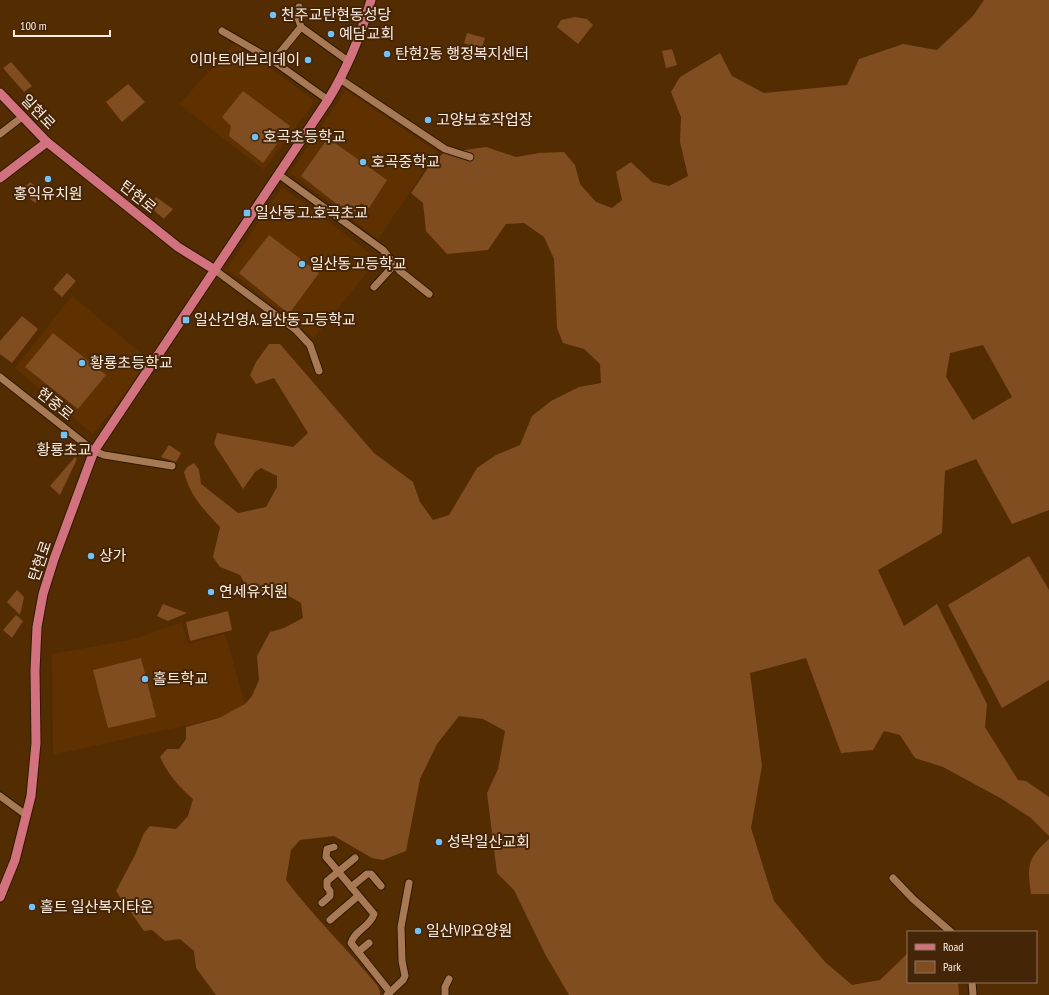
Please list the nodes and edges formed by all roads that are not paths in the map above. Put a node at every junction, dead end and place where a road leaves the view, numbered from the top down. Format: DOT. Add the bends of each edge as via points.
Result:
graph roads {
  1 [pos="371,0"];
  2 [pos="299,7"];
  3 [pos="301,27"];
  4 [pos="222,31"];
  5 [pos="278,55"];
  6 [pos="348,61"];
  7 [pos="340,80"];
  8 [pos="0,93"];
  9 [pos="328,100"];
  10 [pos="22,117"];
  11 [pos="0,134"];
  12 [pos="47,142"];
  13 [pos="470,157"];
  14 [pos="278,174"];
  15 [pos="0,178"];
  16 [pos="394,264"];
  17 [pos="215,270"];
  18 [pos="374,287"];
  19 [pos="429,294"];
  20 [pos="319,371"];
  21 [pos="0,377"];
  22 [pos="94,451"];
  23 [pos="172,466"];
  24 [pos="0,796"];
  25 [pos="26,816"];
  26 [pos="334,847"];
  27 [pos="355,858"];
  28 [pos="338,872"];
  29 [pos="893,878"];
  30 [pos="3,883"];
  31 [pos="409,883"];
  32 [pos="380,886"];
  33 [pos="351,887"];
  34 [pos="358,896"];
  35 [pos="0,897"];
  36 [pos="322,903"];
  37 [pos="330,920"];
  38 [pos="950,931"];
  39 [pos="369,943"];
  40 [pos="358,952"];
  41 [pos="450,979"];
  42 [pos="972,983"];
  43 [pos="389,993"];
  44 [pos="445,995"];
  45 [pos="973,995"];
  1 -- 6 [label="main road, 탄현로" via="363,29"];
  2 -- 3 [label="street" via="298,18"];
  3 -- 5 [label="street"];
  3 -- 6 [label="street"];
  4 -- 9 [label="street" via="272,60"];
  6 -- 7 [label="main road, 탄현로"];
  7 -- 9 [label="main road, 탄현로"];
  7 -- 13 [label="street" via="445,149"];
  8 -- 10 [label="main road, 일현로"];
  9 -- 14 [label="main road, 탄현로"];
  10 -- 11 [label="street"];
  10 -- 12 [label="main road, 일현로"];
  12 -- 15 [label="main road, 일현로"];
  12 -- 17 [label="main road, 탄현로" via="178,247"];
  14 -- 16 [label="street" via="383,250"];
  14 -- 17 [label="main road, 탄현로"];
  16 -- 18 [label="street"];
  16 -- 19 [label="street"];
  17 -- 20 [label="street, 탄현로" via="296,330 310,346"];
  17 -- 22 [label="main road, 탄현로"];
  21 -- 22 [label="street, 현중로"];
  22 -- 23 [label="street" via="104,455"];
  22 -- 25 [label="main road, 탄현로" via="54,559 38,620 35,670 35,773"];
  24 -- 25 [label="street"];
  25 -- 30 [label="main road, 탄현로" via="15,860"];
  26 -- 28 [label="street" via="328,849 326,857"];
  27 -- 28 [label="street"];
  28 -- 33 [label="street"];
  28 -- 36 [label="street" via="327,881 330,896"];
  29 -- 38 [label="street"];
  30 -- 35 [label="main road, 탄현로"];
  31 -- 43 [label="street" via="401,927 405,976"];
  32 -- 33 [label="street" via="371,874 367,874"];
  33 -- 34 [label="street"];
  34 -- 37 [label="street"];
  34 -- 40 [label="street" via="374,914 372,920 352,938 351,944"];
  39 -- 40 [label="street"];
  40 -- 43 [label="street"];
  41 -- 44 [label="street" via="445,987"];
  42 -- 45 [label="street"];
}
